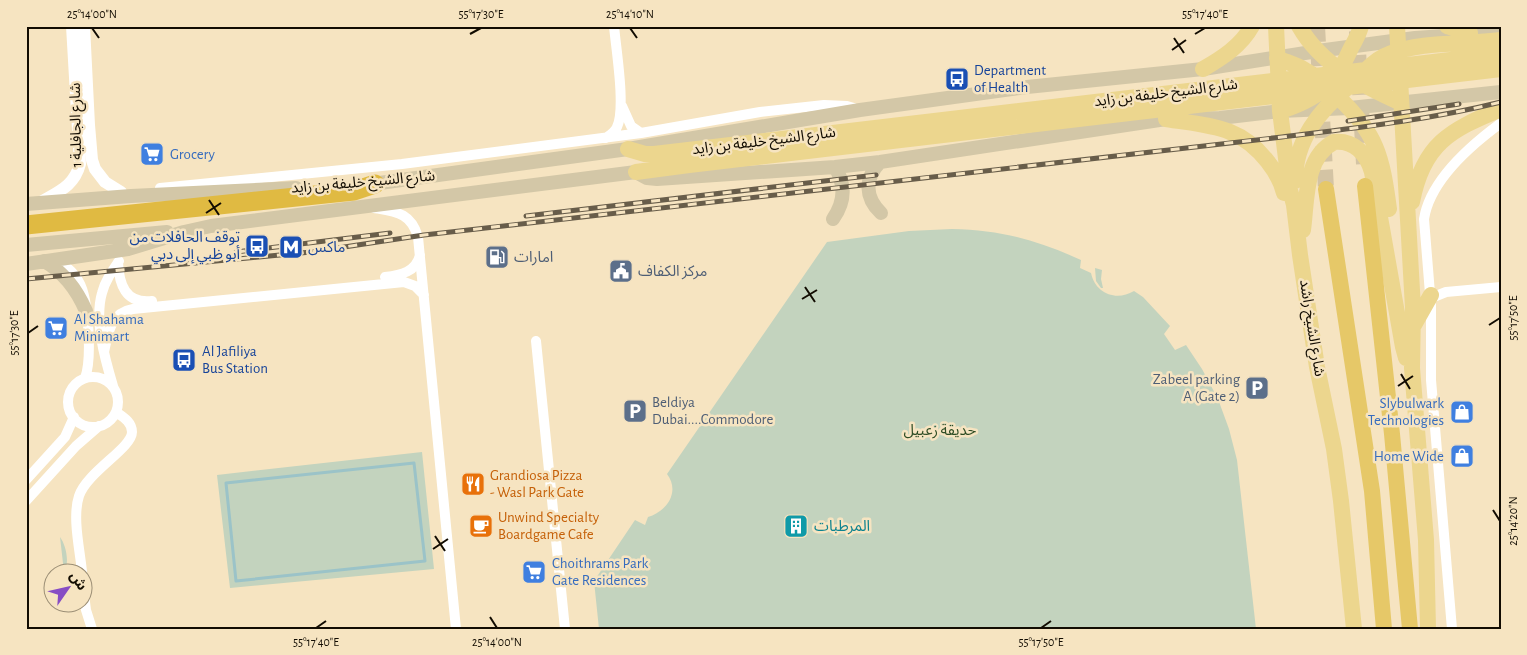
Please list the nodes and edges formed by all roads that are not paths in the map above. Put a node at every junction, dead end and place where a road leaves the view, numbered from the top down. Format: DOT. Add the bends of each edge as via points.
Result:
graph roads {
  1 [pos="72,26"];
  2 [pos="84,26"];
  3 [pos="614,26"];
  4 [pos="1252,26"];
  5 [pos="1276,26"];
  6 [pos="1299,26"];
  7 [pos="1361,26"];
  8 [pos="1447,26"];
  9 [pos="1501,32"];
  10 [pos="1470,33"];
  11 [pos="1398,39"];
  12 [pos="1501,40"];
  13 [pos="1352,46"];
  14 [pos="1318,51"];
  15 [pos="1501,54"];
  16 [pos="1277,58"];
  17 [pos="1203,69"];
  18 [pos="1501,69"];
  19 [pos="1341,71"];
  20 [pos="1355,80"];
  21 [pos="1332,91"];
  22 [pos="1501,92"];
  23 [pos="620,100"];
  24 [pos="1401,103"];
  25 [pos="1350,108"];
  26 [pos="1501,109"];
  27 [pos="860,110"];
  28 [pos="1323,110"];
  29 [pos="1280,111"];
  30 [pos="1166,119"];
  31 [pos="1501,123"];
  32 [pos="641,134"];
  33 [pos="606,138"];
  34 [pos="787,146"];
  35 [pos="628,149"];
  36 [pos="880,162"];
  37 [pos="835,167"];
  38 [pos="636,172"];
  39 [pos="375,184"];
  40 [pos="1365,186"];
  41 [pos="1326,190"];
  42 [pos="121,192"];
  43 [pos="66,202"];
  44 [pos="32,204"];
  45 [pos="1294,204"];
  46 [pos="361,206"];
  47 [pos="881,214"];
  48 [pos="833,219"];
  49 [pos="26,225"];
  50 [pos="1408,226"];
  51 [pos="192,229"];
  52 [pos="26,245"];
  53 [pos="128,249"];
  54 [pos="420,254"];
  55 [pos="1300,255"];
  56 [pos="51,261"];
  57 [pos="118,262"];
  58 [pos="26,264"];
  59 [pos="1389,266"];
  60 [pos="1501,287"];
  61 [pos="424,295"];
  62 [pos="1431,296"];
  63 [pos="86,311"];
  64 [pos="1413,326"];
  65 [pos="536,341"];
  66 [pos="104,352"];
  67 [pos="1412,368"];
  68 [pos="85,378"];
  69 [pos="113,387"];
  70 [pos="116,412"];
  71 [pos="74,417"];
  72 [pos="99,426"];
  73 [pos="26,480"];
  74 [pos="26,501"];
  75 [pos="1426,547"];
  76 [pos="81,562"];
  77 [pos="1352,607"];
  78 [pos="87,612"];
  79 [pos="92,629"];
  80 [pos="456,629"];
  81 [pos="565,629"];
  82 [pos="1346,629"];
  83 [pos="1354,629"];
  84 [pos="1384,629"];
  85 [pos="1410,629"];
  86 [pos="1428,629"];
  87 [pos="1437,629"];
  88 [pos="1452,629"];
  1 -- 44 [label="street, شارع الجافلية 1" via="80,164 74,180 60,191"];
  2 -- 42 [label="street, شارع الجافلية 1" via="92,160 105,182"];
  3 -- 23 [label="street"];
  4 -- 17 [label="main road" via="1233,49"];
  5 -- 16 [label="main road, شارع الشيخ راشد"];
  6 -- 14 [label="main road"];
  7 -- 13 [label="main road"];
  8 -- 10 [label="main road"];
  9 -- 10 [label="main road"];
  10 -- 11 [label="main road"];
  11 -- 12 [label="main road" via="1422,47"];
  11 -- 13 [label="main road"];
  11 -- 20 [label="main road" via="1388,54"];
  11 -- 24 [label="main road"];
  13 -- 14 [label="main road"];
  13 -- 19 [label="main road"];
  14 -- 16 [label="main road"];
  14 -- 19 [label="main road"];
  15 -- 34 [label="main road, شارع الشيخ خليفة بن زايد"];
  16 -- 17 [label="main road"];
  16 -- 21 [label="main road" via="1303,68"];
  16 -- 29 [label="main road, شارع الشيخ راشد"];
  17 -- 27 [label="main road" via="1027,87"];
  18 -- 34 [label="main road, شارع الشيخ خليفة بن زايد"];
  19 -- 20 [label="main road"];
  19 -- 21 [label="main road"];
  20 -- 21 [label="main road"];
  20 -- 24 [label="main road"];
  21 -- 25 [label="main road"];
  21 -- 28 [label="main road"];
  21 -- 29 [label="main road"];
  22 -- 24 [label="main road"];
  23 -- 32 [label="street" via="626,117"];
  23 -- 33 [label="street" via="620,119"];
  24 -- 25 [label="main road"];
  24 -- 50 [label="main road"];
  25 -- 28 [label="main road"];
  25 -- 59 [label="main road" via="1370,132 1382,167 1392,236"];
  26 -- 50 [label="main road" via="1464,125 1433,150 1416,183"];
  27 -- 32 [label="street" via="830,105 760,112"];
  27 -- 35 [label="main road"];
  28 -- 29 [label="main road"];
  28 -- 45 [label="main road" via="1313,122 1299,151"];
  29 -- 30 [label="main road" via="1220,118"];
  29 -- 45 [label="main road, شارع الشيخ راشد"];
  30 -- 36 [label="main road"];
  30 -- 55 [label="main road" via="1232,132 1257,149 1279,178"];
  31 -- 62 [label="street" via="1460,158 1430,198 1424,219"];
  32 -- 33 [label="street"];
  33 -- 42 [label="street" via="402,164"];
  34 -- 35 [label="main road, شارع الشيخ خليفة بن زايد" via="654,154"];
  34 -- 38 [label="main road, شارع الشيخ خليفة بن زايد"];
  35 -- 39 [label="main road, شارع الشيخ خليفة بن زايد"];
  36 -- 37 [label="main road"];
  36 -- 47 [label="main road" via="873,169 868,188 869,198"];
  37 -- 38 [label="main road" via="663,179 647,178"];
  37 -- 48 [label="main road" via="840,175 843,194"];
  38 -- 46 [label="main road, شارع الشيخ خليفة بن زايد"];
  39 -- 43 [label="main road, شارع الشيخ خليفة بن زايد"];
  39 -- 49 [label="highway" via="354,191"];
  40 -- 85 [label="highway"];
  41 -- 84 [label="highway" via="1370,482"];
  42 -- 43 [label="main road" via="86,195"];
  43 -- 44 [label="main road, شارع الشيخ خليفة بن زايد"];
  45 -- 55 [label="main road, شارع الشيخ راشد"];
  46 -- 51 [label="main road, شارع الشيخ خليفة بن زايد"];
  46 -- 54 [label="street" via="402,214 410,220 416,228"];
  50 -- 64 [label="main road"];
  51 -- 52 [label="main road, شارع الشيخ خليفة بن زايد"];
  51 -- 53 [label="main road, شارع الشيخ خليفة بن زايد"];
  53 -- 56 [label="main road, شارع الشيخ خليفة بن زايد"];
  53 -- 57 [label="street"];
  54 -- 57 [label="street" via="414,267 398,276 146,302 136,300 125,291"];
  54 -- 61 [label="street"];
  55 -- 59 [label="main road" via="1313,167 1322,150 1338,141 1358,149 1370,165"];
  55 -- 77 [label="main road, شارع الشيخ راشد" via="1342,500"];
  56 -- 58 [label="main road, شارع الشيخ خليفة بن زايد"];
  56 -- 63 [label="main road" via="78,295"];
  57 -- 66 [label="street" via="105,284 100,302"];
  59 -- 67 [label="main road" via="1403,347"];
  60 -- 62 [label="street"];
  61 -- 66 [label="street" via="415,286 404,282 127,310 111,324"];
  61 -- 80 [label="street"];
  62 -- 64 [label="main road"];
  62 -- 88 [label="street" via="1432,380"];
  63 -- 68 [label="street" via="90,358"];
  64 -- 67 [label="main road"];
  65 -- 81 [label="street"];
  66 -- 69 [label="street"];
  67 -- 75 [label="main road"];
  68 -- 69 [label="street" via="97,377"];
  68 -- 71 [label="street" via="72,389 68,398"];
  69 -- 70 [label="street" via="117,395"];
  70 -- 72 [label="street"];
  70 -- 76 [label="street" via="130,424 131,437 89,478 79,496 77,518"];
  71 -- 72 [label="street" via="85,425"];
  71 -- 73 [label="street" via="65,437"];
  72 -- 74 [label="street" via="76,446"];
  75 -- 86 [label="main road"];
  75 -- 87 [label="main road" via="1433,570"];
  77 -- 82 [label="main road"];
  77 -- 83 [label="main road, شارع الشيخ راشد"];
  78 -- 79 [label="street"];
}
